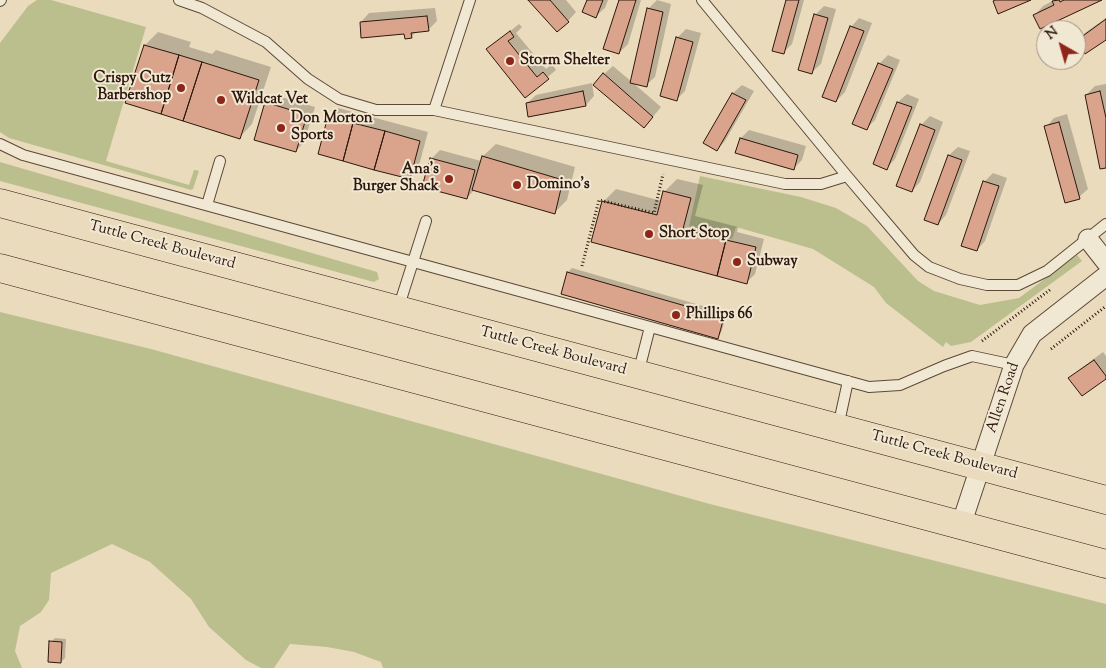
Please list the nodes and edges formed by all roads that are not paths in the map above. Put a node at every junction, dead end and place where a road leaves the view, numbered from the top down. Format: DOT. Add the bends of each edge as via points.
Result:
graph roads {
  1 [pos="179,0"];
  2 [pos="470,0"];
  3 [pos="702,0"];
  4 [pos="203,4"];
  5 [pos="434,110"];
  6 [pos="0,144"];
  7 [pos="220,161"];
  8 [pos="847,176"];
  9 [pos="0,203"];
  10 [pos="207,205"];
  11 [pos="426,220"];
  12 [pos="1106,224"];
  13 [pos="1088,239"];
  14 [pos="413,262"];
  15 [pos="1106,262"];
  16 [pos="0,268"];
  17 [pos="1106,276"];
  18 [pos="397,310"];
  19 [pos="650,327"];
  20 [pos="1014,365"];
  21 [pos="638,375"];
  22 [pos="848,381"];
  23 [pos="838,428"];
  24 [pos="981,466"];
  25 [pos="1106,500"];
  26 [pos="960,525"];
  27 [pos="1106,564"];
  1 -- 4 [label="lane"];
  2 -- 5 [label="lane"];
  3 -- 8 [label="lane"];
  4 -- 5 [label="lane" via="266,42 308,79 339,99 376,110"];
  5 -- 8 [label="lane" via="785,184 821,184"];
  6 -- 10 [label="lane" via="23,155"];
  7 -- 10 [label="lane"];
  8 -- 13 [label="lane" via="914,255 929,267 960,279 987,285 1018,285 1047,271"];
  9 -- 18 [label="highway, Tuttle Creek Boulevard"];
  10 -- 14 [label="lane"];
  11 -- 14 [label="lane"];
  12 -- 13 [label="lane"];
  13 -- 15 [label="street"];
  14 -- 18 [label="lane"];
  14 -- 19 [label="lane"];
  16 -- 26 [label="highway"];
  17 -- 20 [label="street, Allen Road" via="1032,334"];
  18 -- 21 [label="highway, Tuttle Creek Boulevard"];
  19 -- 21 [label="lane"];
  19 -- 22 [label="lane"];
  20 -- 22 [label="lane" via="972,356 900,385 869,387"];
  20 -- 24 [label="street, Allen Road"];
  21 -- 23 [label="highway, Tuttle Creek Boulevard"];
  22 -- 23 [label="lane"];
  23 -- 24 [label="highway, Tuttle Creek Boulevard"];
  24 -- 25 [label="highway, Tuttle Creek Boulevard"];
  24 -- 26 [label="street, Allen Road"];
  26 -- 27 [label="highway"];
}
